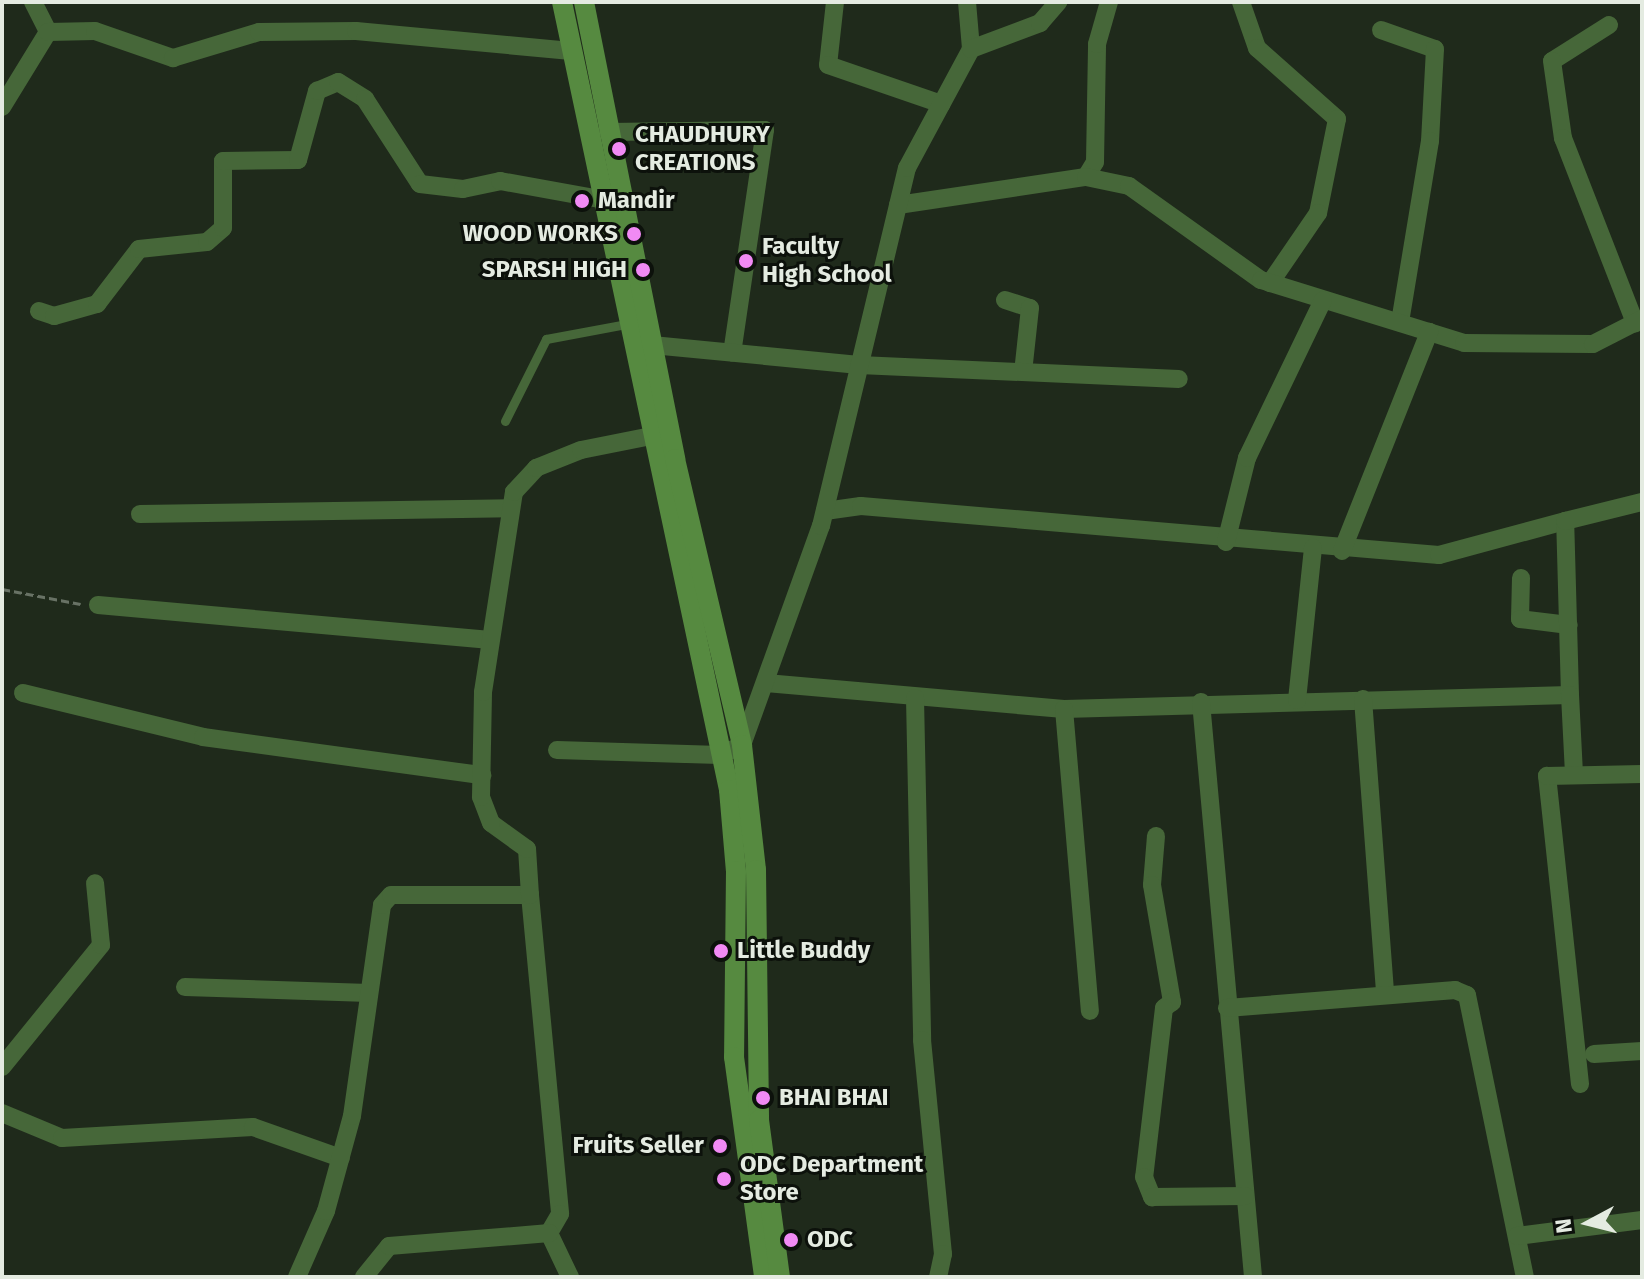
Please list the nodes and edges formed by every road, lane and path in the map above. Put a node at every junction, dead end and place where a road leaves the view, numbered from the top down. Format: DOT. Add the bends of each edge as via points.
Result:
graph roads {
  1 [pos="33,2"];
  2 [pos="562,2"];
  3 [pos="584,2"];
  4 [pos="835,2"];
  5 [pos="967,2"];
  6 [pos="1058,2"];
  7 [pos="1109,2"];
  8 [pos="1241,2"];
  9 [pos="1609,25"];
  10 [pos="1381,30"];
  11 [pos="48,32"];
  12 [pos="971,49"];
  13 [pos="571,51"];
  14 [pos="941,104"];
  15 [pos="2,107"];
  16 [pos="608,132"];
  17 [pos="1086,177"];
  18 [pos="600,199"];
  19 [pos="898,205"];
  20 [pos="1270,283"];
  21 [pos="1005,300"];
  22 [pos="1323,300"];
  23 [pos="39,311"];
  24 [pos="1638,321"];
  25 [pos="1400,323"];
  26 [pos="626,324"];
  27 [pos="1429,332"];
  28 [pos="652,345"];
  29 [pos="732,353"];
  30 [pos="859,365"];
  31 [pos="1023,372"];
  32 [pos="1179,379"];
  33 [pos="505,421"];
  34 [pos="659,435"];
  35 [pos="1642,502"];
  36 [pos="511,508"];
  37 [pos="825,511"];
  38 [pos="140,514"];
  39 [pos="1565,521"];
  40 [pos="1226,542"];
  41 [pos="1313,548"];
  42 [pos="1342,551"];
  43 [pos="1521,578"];
  44 [pos="2,589"];
  45 [pos="98,605"];
  46 [pos="1569,625"];
  47 [pos="490,640"];
  48 [pos="766,683"];
  49 [pos="23,693"];
  50 [pos="1570,695"];
  51 [pos="915,698"];
  52 [pos="1363,699"];
  53 [pos="1297,700"];
  54 [pos="1201,702"];
  55 [pos="1064,709"];
  56 [pos="742,745"];
  57 [pos="557,750"];
  58 [pos="720,755"];
  59 [pos="1642,774"];
  60 [pos="482,775"];
  61 [pos="1574,775"];
  62 [pos="1156,836"];
  63 [pos="95,883"];
  64 [pos="530,895"];
  65 [pos="185,987"];
  66 [pos="369,993"];
  67 [pos="1385,994"];
  68 [pos="1227,1008"];
  69 [pos="1090,1011"];
  70 [pos="1642,1051"];
  71 [pos="1594,1054"];
  72 [pos="2,1067"];
  73 [pos="1580,1084"];
  74 [pos="2,1113"];
  75 [pos="341,1158"];
  76 [pos="1245,1196"];
  77 [pos="1642,1220"];
  78 [pos="549,1233"];
  79 [pos="1517,1236"];
  80 [pos="297,1277"];
  81 [pos="364,1277"];
  82 [pos="570,1277"];
  83 [pos="764,1277"];
  84 [pos="780,1277"];
  85 [pos="938,1277"];
  86 [pos="1253,1277"];
  87 [pos="1525,1277"];
  1 -- 11 [label="street"];
  2 -- 13 [label="main road"];
  3 -- 16 [label="main road"];
  4 -- 14 [label="street" via="828,65"];
  5 -- 12 [label="street"];
  6 -- 12 [label="street" via="1040,23"];
  7 -- 17 [label="street" via="1097,44 1095,162"];
  8 -- 20 [label="street" via="1257,48 1337,119 1318,213"];
  9 -- 24 [label="street" via="1552,61 1563,138"];
  10 -- 25 [label="street" via="1435,49 1430,141"];
  11 -- 13 [label="street" via="95,31 173,58 259,32 356,31"];
  11 -- 15 [label="street"];
  12 -- 14 [label="street"];
  13 -- 18 [label="main road"];
  14 -- 19 [label="street" via="907,168"];
  16 -- 28 [label="main road"];
  16 -- 29 [label="street" via="765,130"];
  17 -- 19 [label="street"];
  17 -- 20 [label="street" via="1129,186"];
  18 -- 23 [label="street" via="500,181 463,189 420,184 365,99 338,82 317,91 298,160 223,161 223,228 207,242 139,249 97,304 54,316"];
  18 -- 26 [label="main road"];
  19 -- 30 [label="street"];
  20 -- 22 [label="street"];
  21 -- 31 [label="street" via="1030,308"];
  22 -- 25 [label="street"];
  22 -- 40 [label="street" via="1247,458"];
  24 -- 27 [label="street" via="1593,344 1533,348"];
  25 -- 27 [label="street"];
  26 -- 33 [label="lane" via="546,339"];
  26 -- 34 [label="main road"];
  27 -- 42 [label="street"];
  28 -- 29 [label="street"];
  28 -- 34 [label="main road"];
  29 -- 30 [label="street"];
  30 -- 31 [label="street"];
  30 -- 37 [label="street"];
  31 -- 32 [label="street"];
  34 -- 36 [label="street" via="581,450 536,468 514,492"];
  34 -- 56 [label="main road"];
  34 -- 58 [label="main road"];
  35 -- 39 [label="street"];
  36 -- 38 [label="street"];
  36 -- 47 [label="street"];
  37 -- 40 [label="street" via="861,506"];
  37 -- 48 [label="street"];
  39 -- 42 [label="street" via="1439,555"];
  39 -- 46 [label="street"];
  40 -- 41 [label="street"];
  41 -- 42 [label="street"];
  41 -- 53 [label="street"];
  43 -- 46 [label="street" via="1520,619"];
  44 -- 45 [label="path"];
  45 -- 47 [label="street"];
  46 -- 50 [label="street"];
  47 -- 60 [label="street"];
  48 -- 51 [label="street"];
  48 -- 56 [label="street"];
  49 -- 60 [label="street" via="203,737"];
  50 -- 52 [label="street"];
  50 -- 61 [label="street"];
  51 -- 55 [label="street"];
  51 -- 85 [label="street" via="922,1040 943,1254"];
  52 -- 53 [label="street"];
  52 -- 67 [label="street"];
  53 -- 54 [label="street"];
  54 -- 55 [label="street"];
  54 -- 68 [label="street"];
  55 -- 69 [label="street"];
  56 -- 58 [label="street"];
  56 -- 84 [label="main road" via="756,870 759,1120"];
  57 -- 58 [label="street"];
  58 -- 83 [label="main road" via="736,871 739,1129"];
  59 -- 61 [label="street"];
  60 -- 64 [label="street" via="491,823 527,849"];
  61 -- 73 [label="street" via="1547,776"];
  62 -- 76 [label="street" via="1152,885 1172,1002 1164,1008 1144,1177 1152,1197"];
  63 -- 72 [label="street" via="101,945"];
  64 -- 66 [label="street" via="391,895 382,905"];
  64 -- 78 [label="street" via="560,1214"];
  65 -- 66 [label="street"];
  66 -- 75 [label="street"];
  67 -- 68 [label="street"];
  67 -- 79 [label="street" via="1467,995"];
  68 -- 76 [label="street"];
  70 -- 71 [label="street"];
  74 -- 75 [label="street" via="62,1138 253,1127"];
  75 -- 80 [label="street"];
  76 -- 86 [label="street"];
  77 -- 79 [label="street"];
  78 -- 81 [label="street" via="389,1246"];
  78 -- 82 [label="street"];
  79 -- 87 [label="street"];
}
